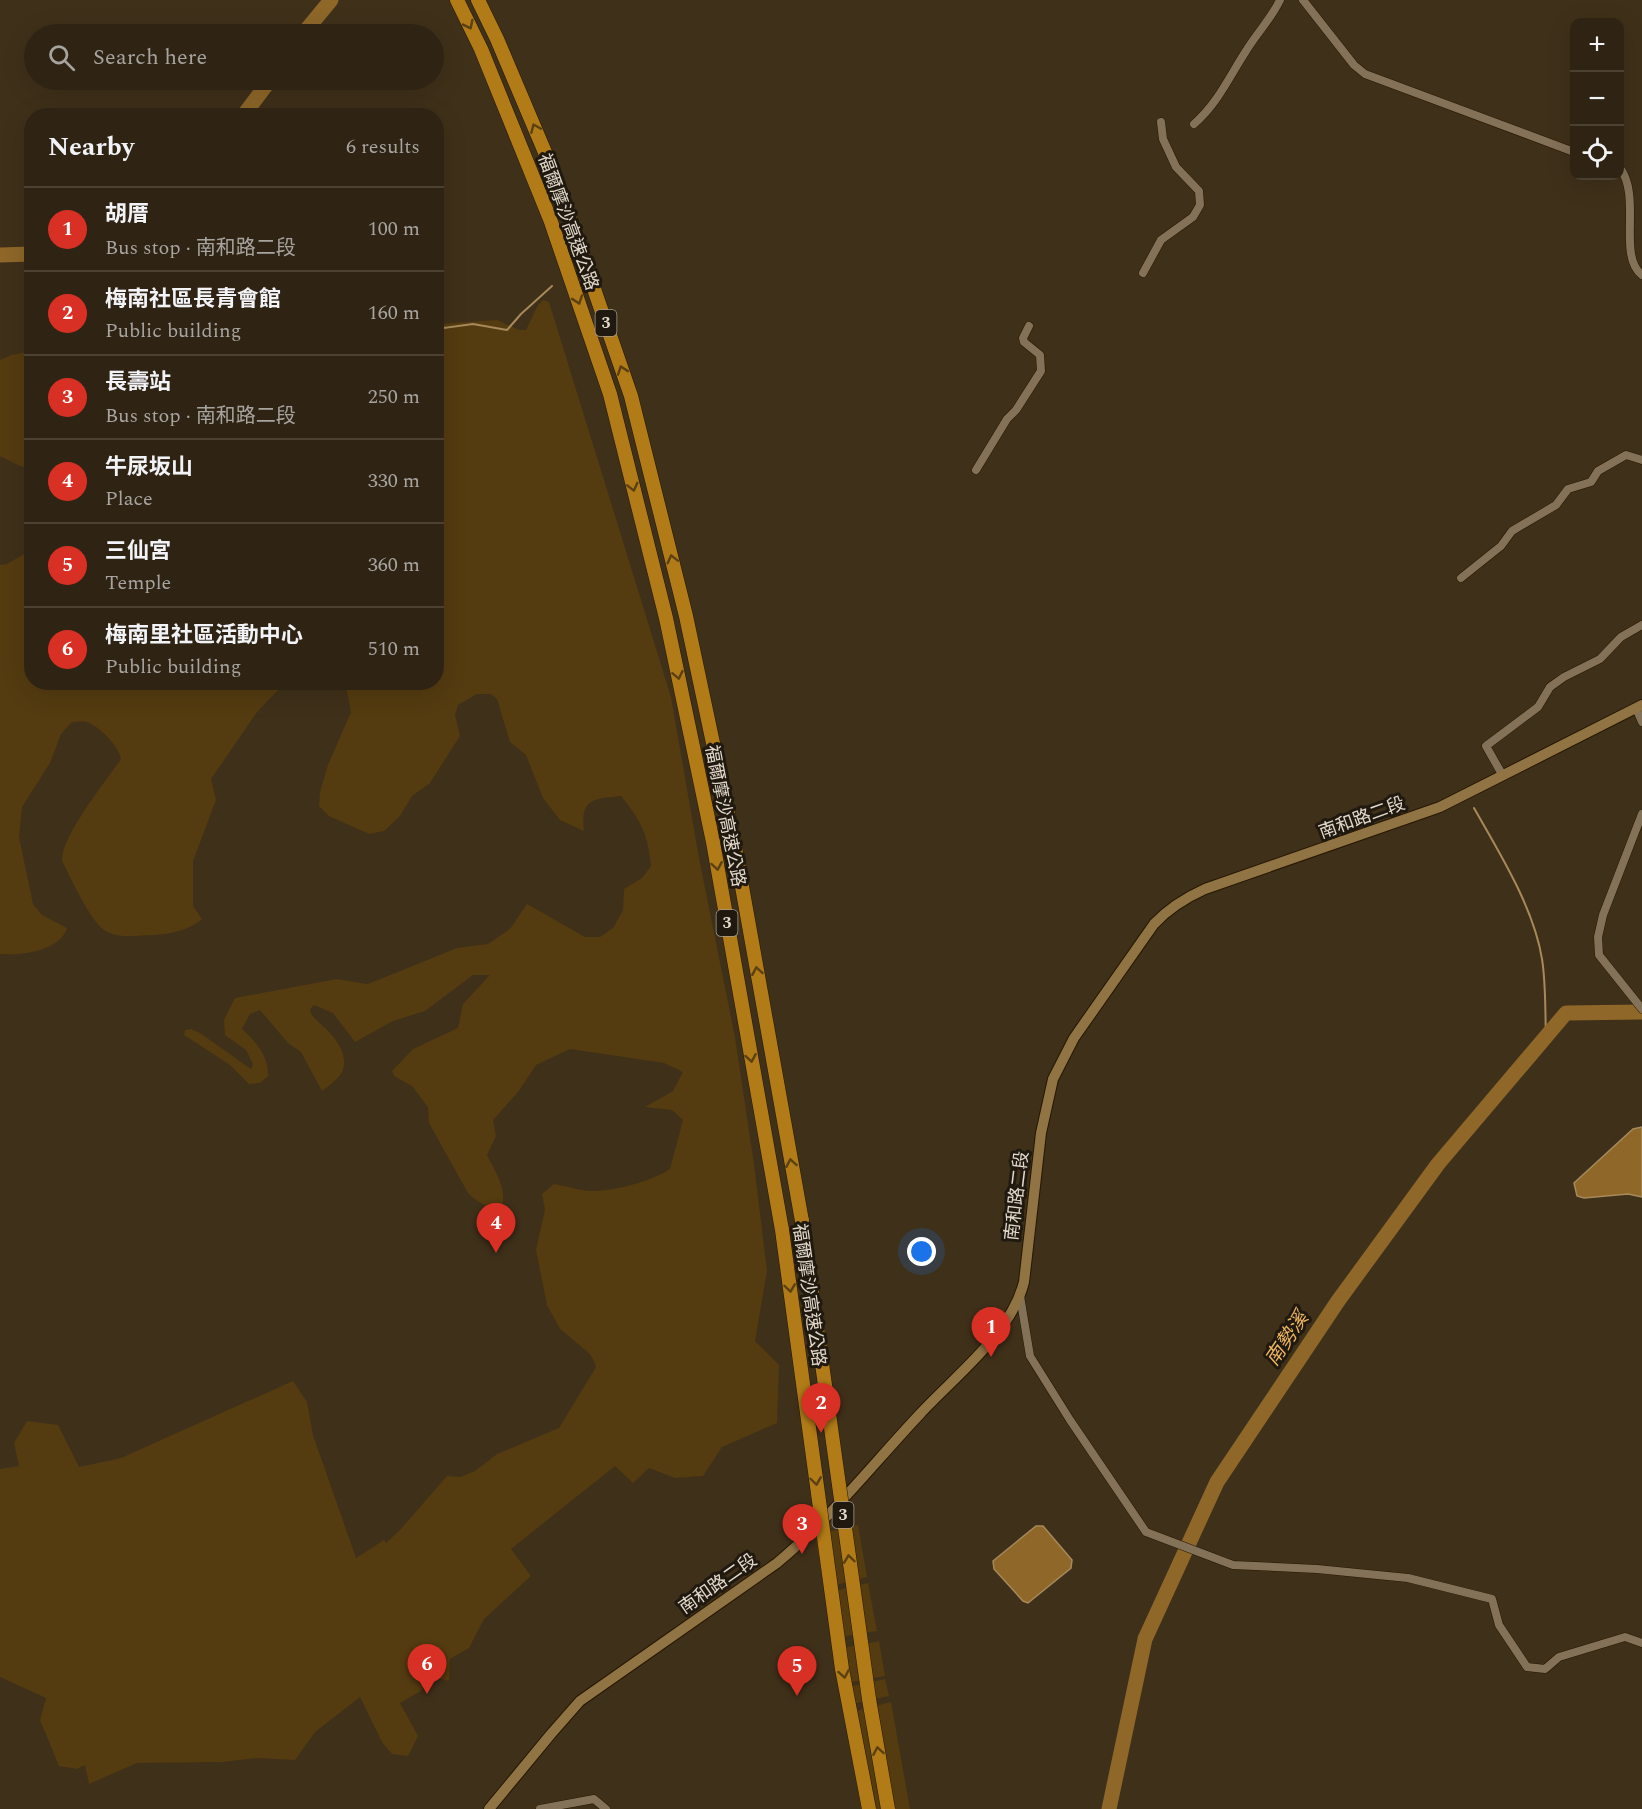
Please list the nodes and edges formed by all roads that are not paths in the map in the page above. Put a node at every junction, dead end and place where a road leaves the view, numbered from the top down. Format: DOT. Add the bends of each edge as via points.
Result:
graph roads {
  1 [pos="457,0"];
  2 [pos="477,0"];
  3 [pos="1280,0"];
  4 [pos="1303,0"];
  5 [pos="1161,122"];
  6 [pos="1194,124"];
  7 [pos="1570,150"];
  8 [pos="1624,172"];
  9 [pos="1638,189"];
  10 [pos="1640,228"];
  11 [pos="1143,273"];
  12 [pos="1642,275"];
  13 [pos="1029,326"];
  14 [pos="1642,460"];
  15 [pos="976,470"];
  16 [pos="1461,579"];
  17 [pos="1642,625"];
  18 [pos="1639,706"];
  19 [pos="1642,722"];
  20 [pos="1503,776"];
  21 [pos="1642,814"];
  22 [pos="1642,1009"];
  23 [pos="1020,1296"];
  24 [pos="1642,1643"];
  25 [pos="489,1809"];
  26 [pos="540,1809"];
  27 [pos="606,1809"];
  28 [pos="868,1809"];
  29 [pos="888,1809"];
  1 -- 28 [label="highway, 福爾摩沙高速公路 / 3, one-way, bridge" via="550,219 610,394 666,618 713,842 782,1230 842,1668"];
  29 -- 2 [label="highway, 福爾摩沙高速公路 / 3, one-way, bridge" via="802,1221 734,842 686,615 631,396 555,176"];
  3 -- 6 [label="street" via="1210,110"];
  4 -- 7 [label="street" via="1365,74"];
  5 -- 11 [label="street" via="1162,139 1176,167 1199,191 1200,205 1193,217 1161,240"];
  8 -- 9 [label="street"];
  10 -- 12 [label="street" via="1633,261"];
  13 -- 15 [label="street" via="1024,342 1040,355 1041,371"];
  14 -- 16 [label="street" via="1626,455 1598,471 1591,482 1568,489 1556,505 1512,531 1501,546"];
  17 -- 20 [label="street" via="1621,637 1600,659 1550,687 1538,707 1486,746"];
  18 -- 19 [label="street"];
  18 -- 20 [label="main road, 南和路二段"];
  20 -- 23 [label="main road, 南和路二段" via="1440,807 1197,893 1168,909 1154,924 1074,1038 1053,1079 1041,1133"];
  21 -- 22 [label="street" via="1598,937 1599,955"];
  23 -- 24 [label="street" via="1030,1356 1146,1532 1233,1565 1408,1578 1492,1599 1499,1625 1527,1667 1545,1669 1559,1657 1625,1637"];
  23 -- 25 [label="main road, 南和路二段" via="993,1339 806,1539 580,1701"];
  26 -- 27 [label="street" via="594,1799"];
}
